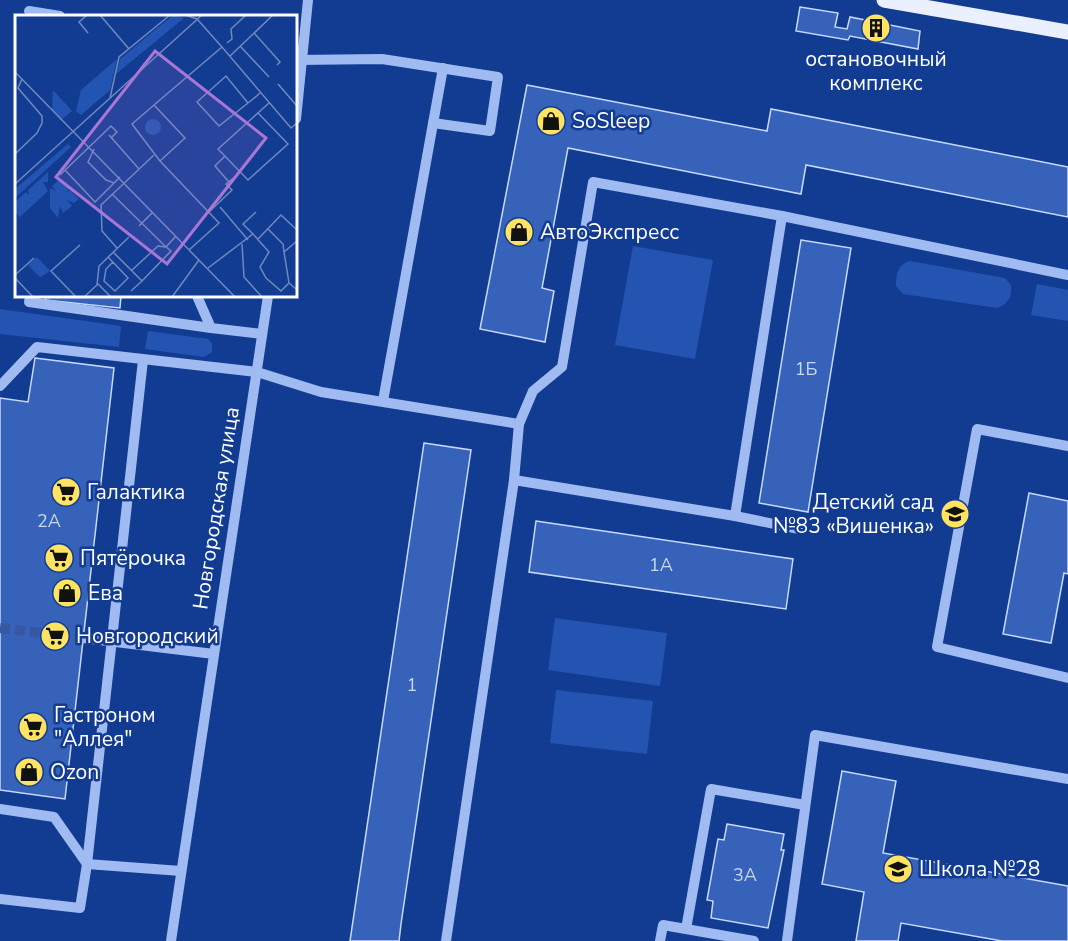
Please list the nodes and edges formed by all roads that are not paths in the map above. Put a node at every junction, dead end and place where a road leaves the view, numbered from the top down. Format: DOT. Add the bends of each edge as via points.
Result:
graph roads {
  1 [pos="308,0"];
  2 [pos="884,0"];
  3 [pos="29,11"];
  4 [pos="54,15"];
  5 [pos="1068,32"];
  6 [pos="299,61"];
  7 [pos="443,68"];
  8 [pos="298,82"];
  9 [pos="297,100"];
  10 [pos="433,123"];
  11 [pos="782,216"];
  12 [pos="1068,275"];
  13 [pos="30,297"];
  14 [pos="197,297"];
  15 [pos="268,297"];
  16 [pos="211,327"];
  17 [pos="262,334"];
  18 [pos="143,360"];
  19 [pos="257,372"];
  20 [pos="0,386"];
  21 [pos="383,401"];
  22 [pos="519,424"];
  23 [pos="1068,446"];
  24 [pos="514,480"];
  25 [pos="735,516"];
  26 [pos="800,529"];
  27 [pos="83,638"];
  28 [pos="110,641"];
  29 [pos="214,654"];
  30 [pos="1068,678"];
  31 [pos="1068,779"];
  32 [pos="805,806"];
  33 [pos="0,809"];
  34 [pos="87,864"];
  35 [pos="181,871"];
  36 [pos="0,899"];
  37 [pos="686,929"];
  38 [pos="171,941"];
  39 [pos="446,941"];
  40 [pos="660,941"];
  41 [pos="754,941"];
  42 [pos="787,941"];
  1 -- 6 [label="street"];
  2 -- 5 [label="main road"];
  3 -- 4 [label="street"];
  6 -- 7 [label="street" via="382,59"];
  6 -- 8 [label="street"];
  7 -- 10 [label="street"];
  7 -- 10 [label="street" via="498,77 490,131"];
  8 -- 9 [label="street"];
  10 -- 21 [label="street"];
  11 -- 12 [label="street"];
  11 -- 22 [label="street" via="593,182 562,367 533,391"];
  11 -- 25 [label="street"];
  13 -- 16 [label="street" via="29,302"];
  14 -- 16 [label="street"];
  15 -- 17 [label="street, Новгородская улица"];
  16 -- 17 [label="street"];
  17 -- 19 [label="street, Новгородская улица"];
  18 -- 19 [label="street"];
  18 -- 20 [label="street" via="37,347"];
  18 -- 28 [label="street"];
  19 -- 21 [label="street" via="321,392"];
  19 -- 29 [label="street, Новгородская улица"];
  21 -- 22 [label="street"];
  22 -- 24 [label="street"];
  23 -- 30 [label="street" via="976,429 937,647"];
  24 -- 25 [label="street"];
  24 -- 39 [label="street"];
  25 -- 26 [label="street"];
  27 -- 28 [label="street"];
  28 -- 29 [label="street"];
  28 -- 34 [label="street"];
  29 -- 35 [label="street, Новгородская улица"];
  31 -- 32 [label="street" via="815,735"];
  32 -- 37 [label="street" via="711,789"];
  32 -- 42 [label="street"];
  33 -- 34 [label="street" via="54,817"];
  34 -- 35 [label="street"];
  34 -- 36 [label="street" via="80,908"];
  35 -- 38 [label="street, Новгородская улица"];
  37 -- 40 [label="street" via="663,925"];
  37 -- 41 [label="street"];
}
